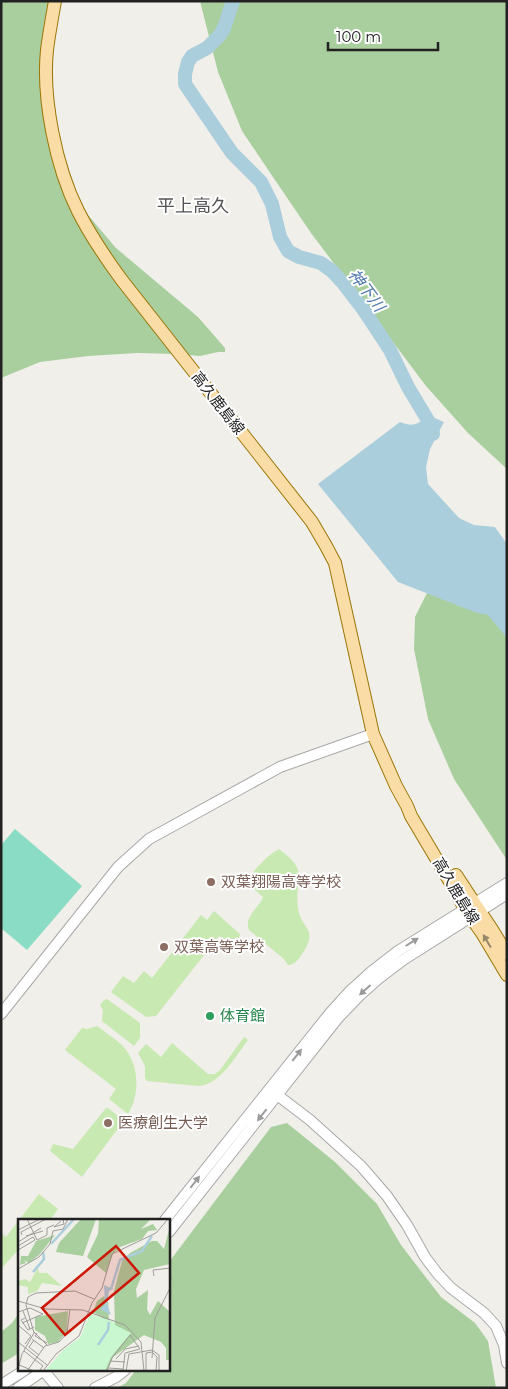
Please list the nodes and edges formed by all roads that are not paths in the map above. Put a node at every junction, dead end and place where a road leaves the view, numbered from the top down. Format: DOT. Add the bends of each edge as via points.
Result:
graph roads {
  1 [pos="55,1"];
  2 [pos="373,734"];
  3 [pos="507,883"];
  4 [pos="507,894"];
  5 [pos="472,910"];
  6 [pos="507,954"];
  7 [pos="507,975"];
  8 [pos="1,1014"];
  9 [pos="274,1092"];
  10 [pos="166,1219"];
  11 [pos="170,1231"];
  12 [pos="505,1345"];
  13 [pos="507,1363"];
  14 [pos="22,1372"];
  15 [pos="41,1372"];
  16 [pos="46,1372"];
  17 [pos="122,1372"];
  18 [pos="1,1386"];
  19 [pos="18,1388"];
  20 [pos="58,1388"];
  21 [pos="95,1388"];
  1 -- 2 [label="main road, 高久鹿島線" via="47,52 49,112 56,148 77,209 121,279 312,522 326,546 335,563"];
  2 -- 5 [label="main road, 高久鹿島線" via="411,816 456,892"];
  2 -- 8 [label="street" via="280,767 149,839 118,867"];
  3 -- 5 [label="street"];
  4 -- 5 [label="street"];
  5 -- 6 [label="main road, 高久鹿島線"];
  7 -- 5 [label="main road, 高久鹿島線, one-way"];
  5 -- 9 [label="street" via="378,978 338,1018"];
  10 -- 9 [label="street, one-way"];
  9 -- 11 [label="street, one-way"];
  9 -- 12 [label="street" via="361,1166 387,1196 437,1273 484,1313 496,1326"];
  12 -- 13 [label="street"];
  14 -- 18 [label="street"];
  15 -- 19 [label="street"];
  16 -- 20 [label="street"];
  17 -- 21 [label="street"];
}
